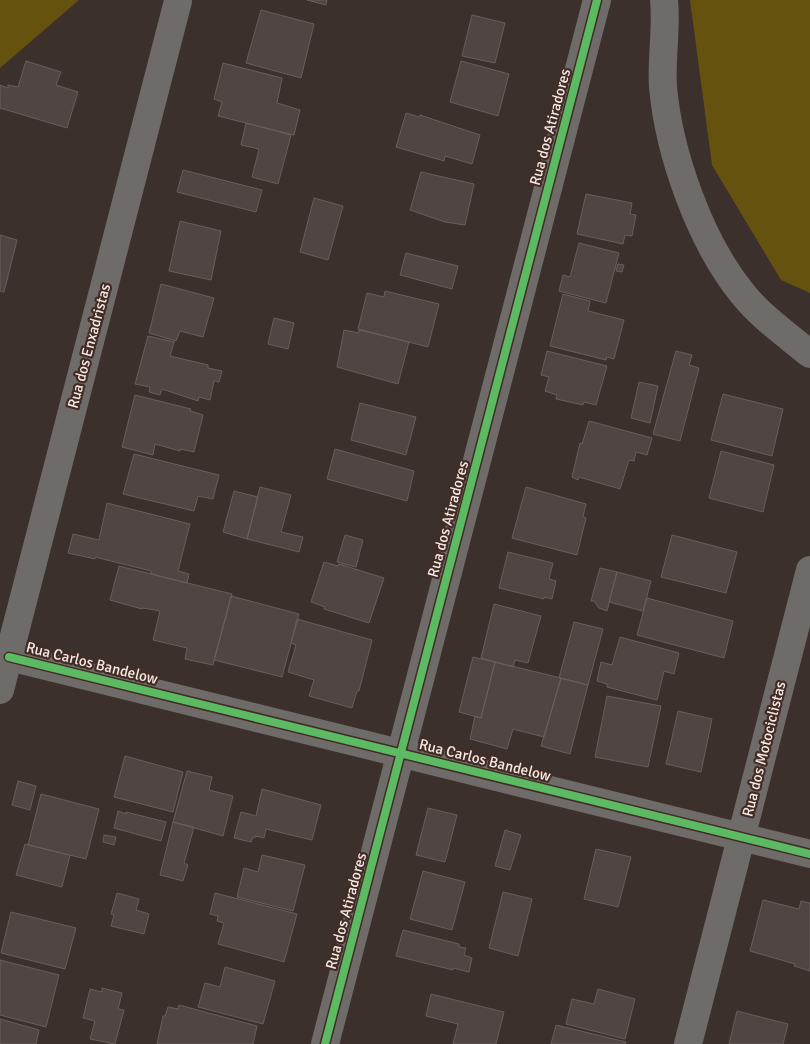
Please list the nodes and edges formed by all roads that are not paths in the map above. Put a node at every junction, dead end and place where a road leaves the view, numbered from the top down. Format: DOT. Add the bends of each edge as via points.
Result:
graph roads {
  1 [pos="597,0"];
  2 [pos="664,0"];
  3 [pos="178,1"];
  4 [pos="810,354"];
  5 [pos="810,570"];
  6 [pos="9,656"];
  7 [pos="0,690"];
  8 [pos="401,753"];
  9 [pos="741,837"];
  10 [pos="810,854"];
  11 [pos="326,1044"];
  12 [pos="688,1044"];
  1 -- 8 [label="street, Rua dos Atiradores"];
  2 -- 4 [label="street" via="663,86 670,132 702,227 742,294 766,319"];
  3 -- 6 [label="street, Rua dos Enxadristas"];
  5 -- 9 [label="street, Rua dos Motociclistas"];
  6 -- 7 [label="street, Rua dos Enxadristas"];
  6 -- 8 [label="street, Rua Carlos Bandelow"];
  8 -- 9 [label="street, Rua Carlos Bandelow"];
  8 -- 11 [label="street, Rua dos Atiradores"];
  9 -- 10 [label="street, Rua Carlos Bandelow"];
  9 -- 12 [label="street, Rua dos Motociclistas"];
}
